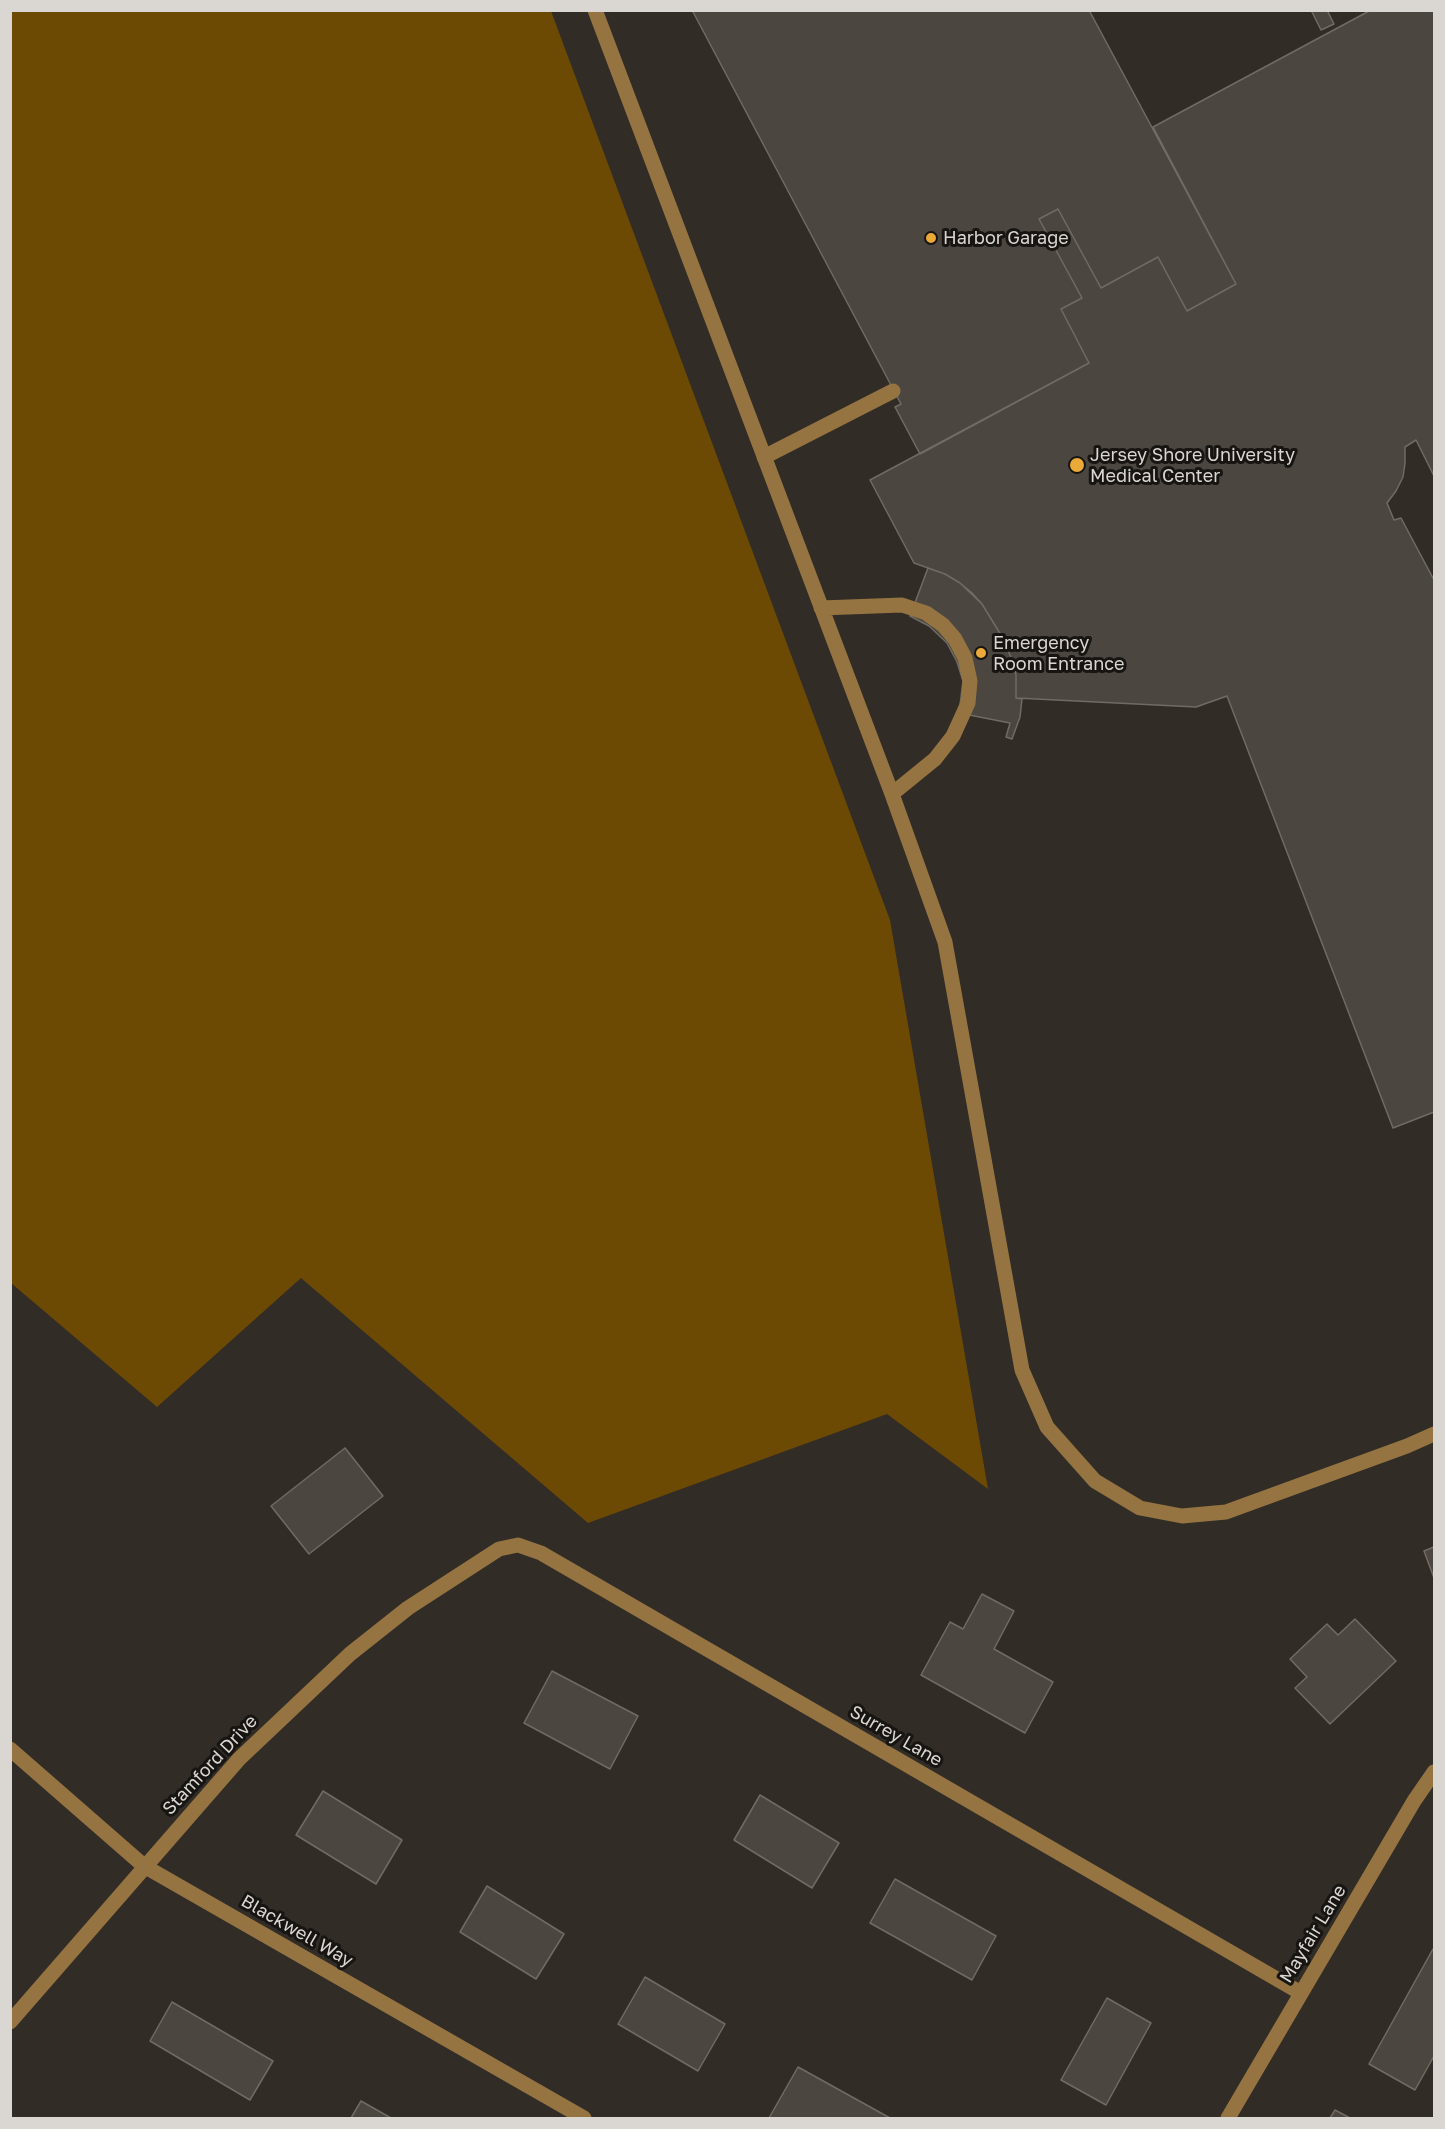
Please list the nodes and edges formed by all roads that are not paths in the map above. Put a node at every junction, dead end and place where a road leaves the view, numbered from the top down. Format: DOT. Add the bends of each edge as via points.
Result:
graph roads {
  1 [pos="595,10"];
  2 [pos="893,391"];
  3 [pos="764,457"];
  4 [pos="821,608"];
  5 [pos="892,794"];
  6 [pos="1434,1434"];
  7 [pos="469,1568"];
  8 [pos="10,1749"];
  9 [pos="1434,1772"];
  10 [pos="144,1866"];
  11 [pos="1301,1993"];
  12 [pos="10,2022"];
  13 [pos="584,2118"];
  14 [pos="1228,2118"];
  1 -- 3 [label="street"];
  2 -- 3 [label="street"];
  3 -- 4 [label="street"];
  4 -- 5 [label="street"];
  4 -- 5 [label="street" via="902,605 926,613 956,639 965,658 969,703 953,736 935,759"];
  5 -- 6 [label="street" via="945,942 1022,1370 1047,1427 1095,1481 1140,1508 1182,1516 1226,1512"];
  7 -- 10 [label="street, Stamford Drive" via="408,1608 350,1654 238,1759"];
  7 -- 11 [label="street, Surrey Lane" via="500,1549 518,1545 541,1553"];
  8 -- 10 [label="street, Blackwell Way"];
  9 -- 11 [label="street, Mayfair Lane"];
  10 -- 12 [label="street, Stamford Drive"];
  10 -- 13 [label="street, Blackwell Way"];
  11 -- 14 [label="street, Mayfair Lane"];
}
